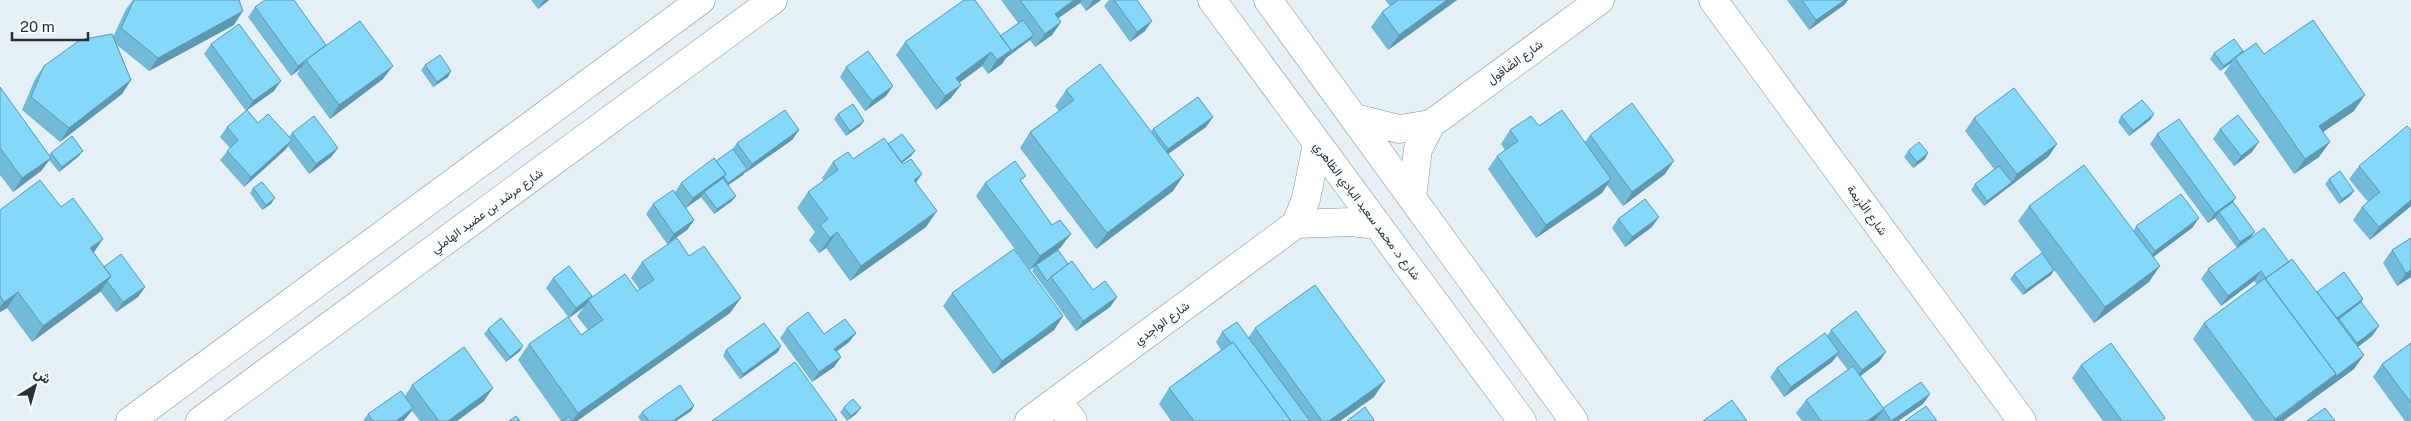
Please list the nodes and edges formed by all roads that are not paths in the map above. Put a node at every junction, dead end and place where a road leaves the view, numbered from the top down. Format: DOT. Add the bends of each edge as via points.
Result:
graph roads {
  1 [pos="702,0"];
  2 [pos="774,0"];
  3 [pos="1212,0"];
  4 [pos="1268,0"];
  5 [pos="1600,0"];
  6 [pos="1713,0"];
  7 [pos="1355,118"];
  8 [pos="1431,124"];
  9 [pos="1317,144"];
  10 [pos="1412,197"];
  11 [pos="1296,224"];
  12 [pos="1378,225"];
  13 [pos="1439,237"];
  14 [pos="1404,259"];
  15 [pos="1065,410"];
  16 [pos="130,421"];
  17 [pos="200,421"];
  18 [pos="1028,421"];
  19 [pos="1522,421"];
  20 [pos="1574,421"];
  21 [pos="2022,421"];
  1 -- 16 [label="street"];
  2 -- 17 [label="street, شارع مرشد بن عضيد الهاملي"];
  3 -- 9 [label="street, شارع د. محمد سعيد البادي الظاهري"];
  4 -- 7 [label="street"];
  5 -- 8 [label="street, شارع الصَّاقول"];
  6 -- 21 [label="street, شارع اللِّزِيمة"];
  7 -- 8 [label="street, شارع الصَّاقول" via="1399,129"];
  7 -- 10 [label="street"];
  8 -- 10 [label="street, شارع الصَّاقول" via="1418,149"];
  9 -- 11 [label="street" via="1309,190"];
  9 -- 12 [label="street, شارع د. محمد سعيد البادي الظاهري"];
  10 -- 13 [label="street"];
  11 -- 12 [label="street" via="1351,222"];
  11 -- 15 [label="street, شارع الواجِدي"];
  12 -- 14 [label="street, شارع د. محمد سعيد البادي الظاهري"];
  13 -- 14 [label="street" via="1441,251 1439,260 1434,264 1424,268"];
  13 -- 20 [label="street"];
  14 -- 19 [label="street, شارع د. محمد سعيد البادي الظاهري"];
  15 -- 18 [label="street, شارع الواجِدي"];
}
